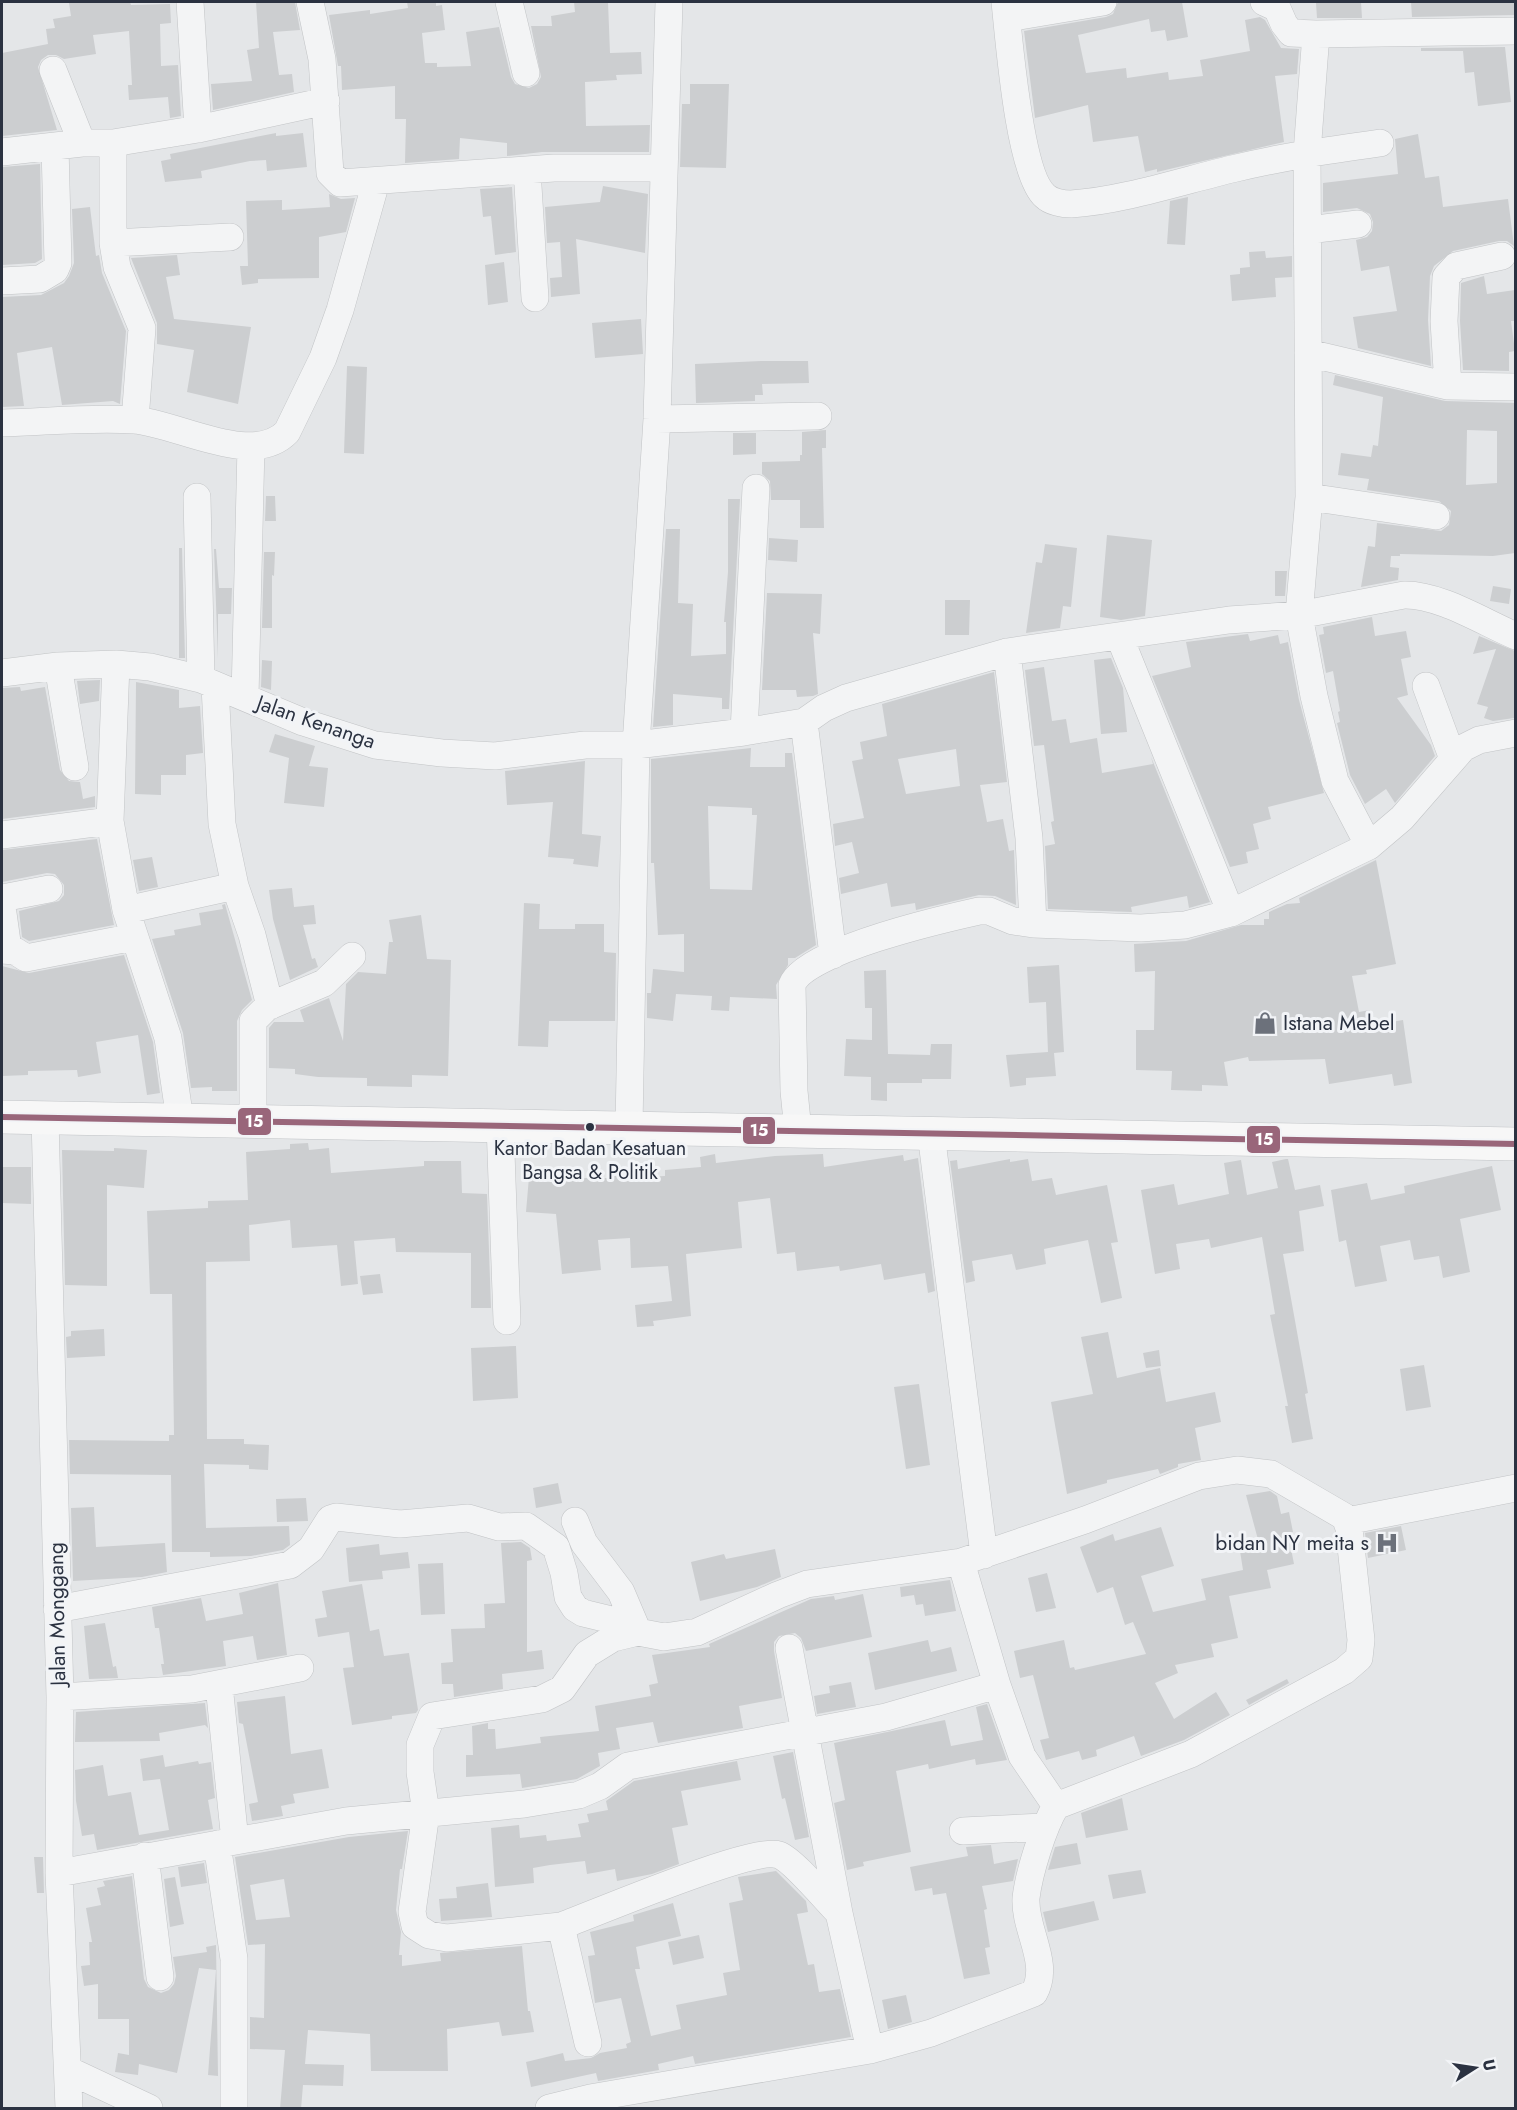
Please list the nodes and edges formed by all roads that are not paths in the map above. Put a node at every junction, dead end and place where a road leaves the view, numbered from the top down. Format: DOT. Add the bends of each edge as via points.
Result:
graph roads {
  1 [pos="190,2"];
  2 [pos="310,2"];
  3 [pos="509,2"];
  4 [pos="669,2"];
  5 [pos="1103,2"];
  6 [pos="1264,2"];
  7 [pos="1006,10"];
  8 [pos="1515,31"];
  9 [pos="1316,34"];
  10 [pos="53,70"];
  11 [pos="526,73"];
  12 [pos="326,101"];
  13 [pos="198,129"];
  14 [pos="82,142"];
  15 [pos="1380,142"];
  16 [pos="113,143"];
  17 [pos="55,146"];
  18 [pos="2,152"];
  19 [pos="1307,153"];
  20 [pos="664,168"];
  21 [pos="527,170"];
  22 [pos="376,182"];
  23 [pos="1358,224"];
  24 [pos="1308,230"];
  25 [pos="230,237"];
  26 [pos="113,243"];
  27 [pos="1502,256"];
  28 [pos="2,281"];
  29 [pos="535,298"];
  30 [pos="1308,353"];
  31 [pos="1448,386"];
  32 [pos="1515,387"];
  33 [pos="818,416"];
  34 [pos="657,418"];
  35 [pos="135,420"];
  36 [pos="2,423"];
  37 [pos="251,446"];
  38 [pos="756,488"];
  39 [pos="197,497"];
  40 [pos="1309,497"];
  41 [pos="1436,516"];
  42 [pos="1299,615"];
  43 [pos="1515,636"];
  44 [pos="1120,638"];
  45 [pos="1007,652"];
  46 [pos="116,664"];
  47 [pos="58,666"];
  48 [pos="2,673"];
  49 [pos="208,682"];
  50 [pos="1426,686"];
  51 [pos="245,697"];
  52 [pos="804,722"];
  53 [pos="744,732"];
  54 [pos="1515,733"];
  55 [pos="636,745"];
  56 [pos="1453,759"];
  57 [pos="75,767"];
  58 [pos="110,821"];
  59 [pos="2,835"];
  60 [pos="1369,846"];
  61 [pos="235,886"];
  62 [pos="50,889"];
  63 [pos="2,898"];
  64 [pos="2,906"];
  65 [pos="126,910"];
  66 [pos="1231,913"];
  67 [pos="1033,924"];
  68 [pos="134,937"];
  69 [pos="5,950"];
  70 [pos="833,955"];
  71 [pos="352,956"];
  72 [pos="270,1006"];
  73 [pos="2,1117"];
  74 [pos="629,1117"];
  75 [pos="45,1118"];
  76 [pos="180,1120"];
  77 [pos="253,1121"];
  78 [pos="500,1124"];
  79 [pos="798,1131"];
  80 [pos="931,1133"];
  81 [pos="1515,1144"];
  82 [pos="507,1321"];
  83 [pos="1515,1488"];
  84 [pos="575,1521"];
  85 [pos="1347,1521"];
  86 [pos="973,1559"];
  87 [pos="57,1609"];
  88 [pos="638,1632"];
  89 [pos="789,1648"];
  90 [pos="300,1668"];
  91 [pos="997,1685"];
  92 [pos="219,1686"];
  93 [pos="60,1696"];
  94 [pos="805,1733"];
  95 [pos="426,1814"];
  96 [pos="1050,1816"];
  97 [pos="963,1831"];
  98 [pos="226,1842"];
  99 [pos="145,1856"];
  100 [pos="59,1873"];
  101 [pos="839,1913"];
  102 [pos="561,1926"];
  103 [pos="160,1977"];
  104 [pos="588,2043"];
  105 [pos="870,2050"];
  106 [pos="68,2070"];
  107 [pos="69,2109"];
  108 [pos="149,2109"];
  109 [pos="234,2109"];
  110 [pos="549,2109"];
  1 -- 13 [label="street"];
  2 -- 12 [label="street"];
  3 -- 11 [label="street"];
  4 -- 20 [label="street"];
  5 -- 7 [label="street"];
  6 -- 9 [label="street" via="1277,8 1291,33"];
  7 -- 19 [label="street" via="1017,103 1032,176 1046,198 1069,204 1106,198"];
  8 -- 9 [label="street"];
  9 -- 19 [label="street"];
  10 -- 14 [label="street"];
  12 -- 13 [label="street"];
  12 -- 22 [label="street" via="330,173 340,183"];
  13 -- 16 [label="street"];
  14 -- 16 [label="street"];
  14 -- 17 [label="street"];
  15 -- 19 [label="street"];
  16 -- 26 [label="street"];
  17 -- 18 [label="street"];
  17 -- 28 [label="street" via="58,263 55,270 40,279"];
  19 -- 24 [label="street"];
  20 -- 21 [label="street"];
  20 -- 34 [label="street"];
  21 -- 22 [label="street"];
  21 -- 29 [label="street"];
  22 -- 37 [label="street" via="323,358 287,432 270,444"];
  23 -- 24 [label="street"];
  24 -- 30 [label="street"];
  25 -- 26 [label="street"];
  26 -- 35 [label="street" via="117,267 142,328"];
  27 -- 31 [label="street" via="1456,266 1446,277"];
  30 -- 31 [label="street"];
  30 -- 40 [label="street"];
  31 -- 32 [label="street"];
  33 -- 34 [label="street"];
  34 -- 55 [label="street"];
  35 -- 36 [label="street"];
  35 -- 37 [label="street"];
  37 -- 51 [label="street"];
  38 -- 53 [label="street"];
  39 -- 49 [label="street"];
  40 -- 41 [label="street"];
  40 -- 42 [label="street"];
  42 -- 43 [label="street" via="1417,595"];
  42 -- 44 [label="street" via="1229,620"];
  42 -- 60 [label="street" via="1332,771 1343,801"];
  44 -- 45 [label="street"];
  44 -- 66 [label="street"];
  45 -- 52 [label="street" via="846,698"];
  45 -- 67 [label="street" via="1029,838"];
  46 -- 47 [label="street, Jalan Kenanga"];
  46 -- 49 [label="street, Jalan Kenanga" via="150,667"];
  46 -- 58 [label="street"];
  47 -- 48 [label="street, Jalan Kenanga"];
  47 -- 57 [label="street"];
  49 -- 51 [label="street, Jalan Kenanga"];
  49 -- 61 [label="street" via="222,824"];
  50 -- 56 [label="street"];
  51 -- 55 [label="street, Jalan Kenanga" via="303,722 375,745 495,756 585,745"];
  52 -- 53 [label="street, Jalan Kenanga"];
  52 -- 70 [label="street"];
  53 -- 55 [label="street, Jalan Kenanga"];
  54 -- 56 [label="street" via="1479,740"];
  55 -- 74 [label="street"];
  56 -- 60 [label="street" via="1402,819"];
  58 -- 59 [label="street"];
  58 -- 65 [label="street"];
  60 -- 66 [label="street"];
  61 -- 65 [label="street"];
  61 -- 72 [label="street"];
  62 -- 63 [label="street"];
  64 -- 69 [label="street"];
  65 -- 68 [label="street"];
  66 -- 67 [label="street" via="1185,925 1141,928"];
  67 -- 70 [label="street" via="979,911 902,929"];
  68 -- 69 [label="street" via="26,958"];
  68 -- 76 [label="street" via="168,1038"];
  70 -- 79 [label="street" via="801,972 792,986"];
  71 -- 72 [label="street" via="324,983"];
  72 -- 77 [label="street" via="253,1021"];
  73 -- 75 [label="main road"];
  74 -- 78 [label="main road"];
  74 -- 79 [label="main road"];
  75 -- 76 [label="main road"];
  75 -- 87 [label="street, Jalan Monggang"];
  76 -- 77 [label="main road"];
  77 -- 78 [label="main road"];
  78 -- 82 [label="street"];
  79 -- 80 [label="main road"];
  80 -- 81 [label="main road"];
  80 -- 86 [label="street"];
  83 -- 85 [label="street"];
  84 -- 88 [label="street" via="590,1552 621,1592"];
  85 -- 86 [label="street" via="1337,1510 1271,1474 1237,1470 1199,1476"];
  85 -- 96 [label="street" via="1361,1647 1356,1662 1191,1754"];
  86 -- 88 [label="street" via="807,1584 697,1632 677,1636"];
  86 -- 91 [label="street"];
  87 -- 88 [label="street" via="290,1565 311,1549 332,1517 400,1524 468,1518 499,1527 522,1525 539,1533 556,1547 568,1597 575,1608"];
  87 -- 93 [label="street, Jalan Monggang"];
  88 -- 95 [label="street" via="613,1638 587,1653 562,1689 542,1699 432,1716 420,1745"];
  89 -- 94 [label="street"];
  90 -- 92 [label="street"];
  91 -- 94 [label="street" via="886,1717"];
  91 -- 96 [label="street" via="1019,1750"];
  92 -- 93 [label="street" via="131,1695"];
  92 -- 98 [label="street"];
  93 -- 100 [label="street, Jalan Monggang"];
  94 -- 95 [label="street" via="628,1766 579,1795"];
  94 -- 101 [label="street"];
  95 -- 98 [label="street" via="346,1821"];
  95 -- 102 [label="street" via="412,1912 421,1932 457,1938"];
  96 -- 97 [label="street"];
  96 -- 105 [label="street" via="1026,1900 1038,1959 1040,1983 1034,1993 931,2033"];
  98 -- 99 [label="street"];
  98 -- 109 [label="street" via="234,1959"];
  99 -- 100 [label="street"];
  99 -- 103 [label="street"];
  100 -- 106 [label="street, Jalan Monggang"];
  101 -- 102 [label="street" via="786,1859 767,1854 723,1866"];
  101 -- 105 [label="street"];
  102 -- 104 [label="street"];
  105 -- 110 [label="street" via="613,2094"];
  106 -- 107 [label="street, Jalan Monggang"];
  106 -- 108 [label="street"];
}
